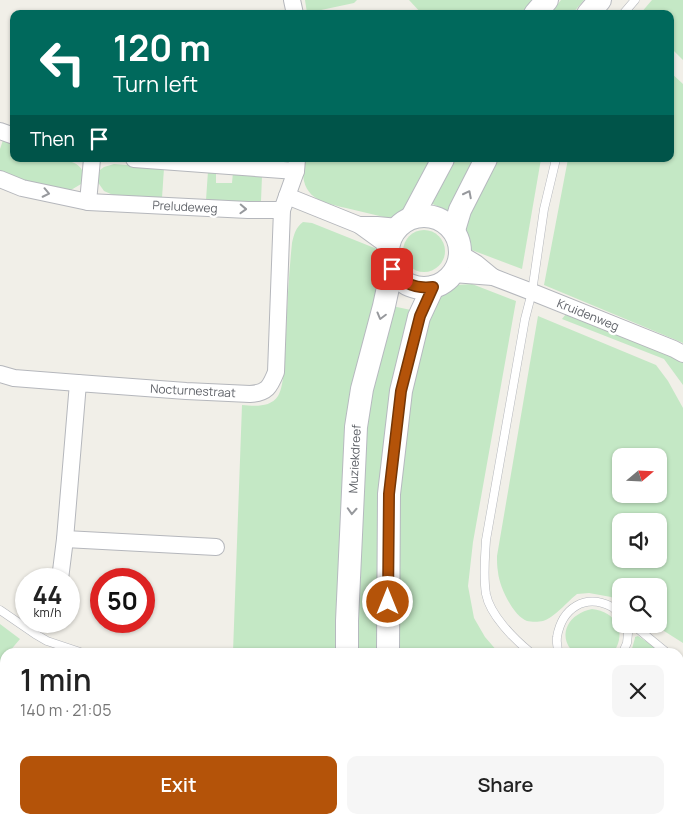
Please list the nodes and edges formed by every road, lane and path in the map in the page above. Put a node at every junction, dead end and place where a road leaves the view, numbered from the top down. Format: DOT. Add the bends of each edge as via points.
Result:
graph roads {
  1 [pos="547,0"];
  2 [pos="635,0"];
  3 [pos="538,10"];
  4 [pos="626,10"];
  5 [pos="92,162"];
  6 [pos="215,162"];
  7 [pos="441,162"];
  8 [pos="484,162"];
  9 [pos="555,162"];
  10 [pos="296,165"];
  11 [pos="0,179"];
  12 [pos="88,202"];
  13 [pos="285,203"];
  14 [pos="405,222"];
  15 [pos="359,225"];
  16 [pos="454,230"];
  17 [pos="388,246"];
  18 [pos="457,264"];
  19 [pos="392,269"];
  20 [pos="433,287"];
  21 [pos="532,292"];
  22 [pos="683,354"];
  23 [pos="0,374"];
  24 [pos="78,383"];
  25 [pos="65,539"];
  26 [pos="216,547"];
  27 [pos="61,568"];
  28 [pos="612,608"];
  29 [pos="0,610"];
  30 [pos="629,633"];
  31 [pos="642,633"];
  32 [pos="68,648"];
  33 [pos="347,648"];
  34 [pos="388,648"];
  35 [pos="526,648"];
  36 [pos="558,648"];
  37 [pos="625,648"];
  38 [pos="661,648"];
  1 -- 3 [label="main road"];
  2 -- 4 [label="lane"];
  5 -- 12 [label="street"];
  6 -- 10 [label="street"];
  7 -- 14 [label="main road"];
  16 -- 8 [label="main road, one-way" via="460,210"];
  9 -- 21 [label="lane" via="544,209"];
  10 -- 13 [label="street, Nocturnestraat"];
  11 -- 12 [label="street, Preludeweg, one-way" via="22,188"];
  12 -- 13 [label="street, Preludeweg, one-way" via="248,210"];
  13 -- 15 [label="street, Preludeweg"];
  13 -- 24 [label="street, Nocturnestraat" via="276,372 270,386 250,394"];
  14 -- 15 [label="street, Preludeweg"];
  14 -- 16 [label="main road" via="427,215 442,220"];
  14 -- 17 [label="main road" via="391,236"];
  15 -- 17 [label="street, Preludeweg"];
  16 -- 18 [label="main road" via="460,245"];
  17 -- 19 [label="main road"];
  18 -- 20 [label="main road" via="448,280"];
  18 -- 21 [label="street, Kruidenweg" via="476,263 493,278"];
  19 -- 20 [label="main road" via="409,285"];
  19 -- 33 [label="main road, Muziekdreef, one-way" via="362,389 356,427"];
  20 -- 34 [label="main road" via="420,316 401,391 389,494"];
  21 -- 22 [label="street, Kruidenweg"];
  21 -- 35 [label="lane" via="488,530 484,568 492,609 505,628"];
  23 -- 24 [label="street, Nocturnestraat"];
  24 -- 25 [label="street"];
  25 -- 26 [label="street"];
  25 -- 27 [label="street"];
  28 -- 36 [label="lane" via="588,601 576,605 560,624"];
  29 -- 32 [label="lane" via="47,641"];
  30 -- 37 [label="lane"];
  31 -- 38 [label="lane"];
}
